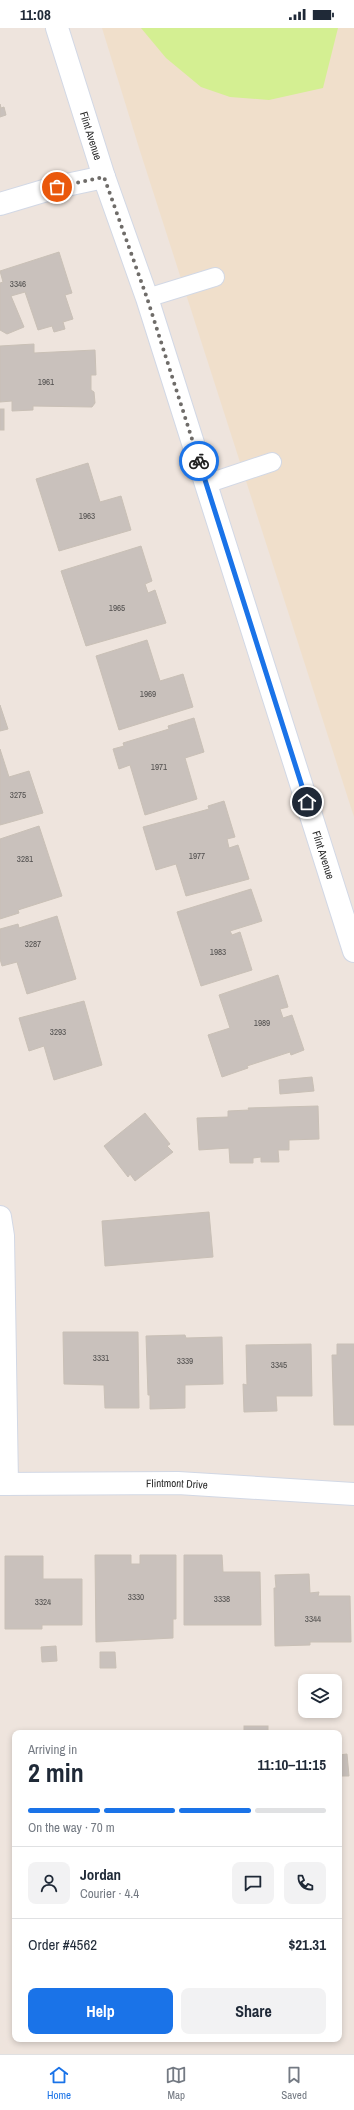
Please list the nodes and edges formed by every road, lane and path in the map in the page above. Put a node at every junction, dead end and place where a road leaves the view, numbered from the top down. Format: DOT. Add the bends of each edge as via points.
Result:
graph roads {
  1 [pos="58,28"];
  2 [pos="104,177"];
  3 [pos="0,204"];
  4 [pos="215,277"];
  5 [pos="147,298"];
  6 [pos="272,462"];
  7 [pos="206,484"];
  8 [pos="347,907"];
  9 [pos="354,950"];
  10 [pos="0,1217"];
  11 [pos="4,1484"];
  12 [pos="354,1494"];
  1 -- 2 [label="street, Flint Avenue"];
  2 -- 3 [label="street" via="57,187"];
  2 -- 5 [label="street, Flint Avenue"];
  4 -- 5 [label="lane"];
  5 -- 7 [label="street, Flint Avenue"];
  6 -- 7 [label="lane"];
  7 -- 8 [label="street, Flint Avenue"];
  8 -- 9 [label="street, Flint Avenue"];
  10 -- 11 [label="street" via="3,1236"];
  11 -- 12 [label="street, Flintmont Drive" via="178,1483"];
}
